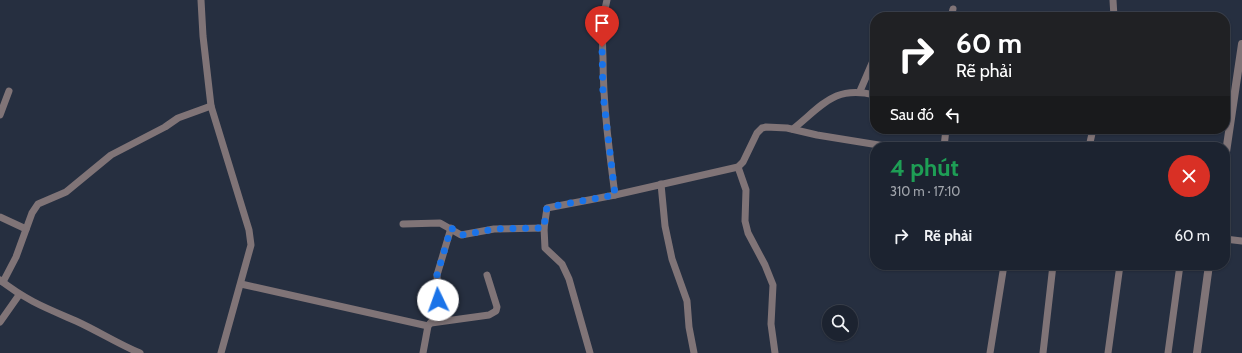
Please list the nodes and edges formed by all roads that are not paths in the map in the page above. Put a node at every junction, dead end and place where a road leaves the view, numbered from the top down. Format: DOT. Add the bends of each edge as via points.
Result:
graph roads {
  1 [pos="202,0"];
  2 [pos="607,0"];
  3 [pos="1113,0"];
  4 [pos="953,9"];
  5 [pos="952,12"];
  6 [pos="1114,12"];
  7 [pos="1242,44"];
  8 [pos="870,66"];
  9 [pos="9,91"];
  10 [pos="860,91"];
  11 [pos="870,94"];
  12 [pos="211,106"];
  13 [pos="0,115"];
  14 [pos="1230,125"];
  15 [pos="793,129"];
  16 [pos="870,143"];
  17 [pos="738,167"];
  18 [pos="661,184"];
  19 [pos="615,195"];
  20 [pos="0,217"];
  21 [pos="403,224"];
  22 [pos="451,228"];
  23 [pos="544,228"];
  24 [pos="26,229"];
  25 [pos="1230,240"];
  26 [pos="1242,241"];
  27 [pos="1003,270"];
  28 [pos="1052,270"];
  29 [pos="1119,270"];
  30 [pos="1179,270"];
  31 [pos="1208,270"];
  32 [pos="487,275"];
  33 [pos="1,281"];
  34 [pos="241,284"];
  35 [pos="19,295"];
  36 [pos="0,322"];
  37 [pos="430,324"];
  38 [pos="136,352"];
  39 [pos="221,353"];
  40 [pos="423,353"];
  41 [pos="590,353"];
  42 [pos="694,353"];
  43 [pos="775,353"];
  44 [pos="990,353"];
  45 [pos="1043,353"];
  46 [pos="1108,353"];
  47 [pos="1168,353"];
  48 [pos="1197,353"];
  1 -- 12 [label="street" via="203,36"];
  2 -- 19 [label="street" via="604,9 602,47 603,94"];
  3 -- 6 [label="street"];
  4 -- 5 [label="street"];
  7 -- 14 [label="street"];
  8 -- 10 [label="street"];
  9 -- 13 [label="street"];
  10 -- 11 [label="street"];
  10 -- 15 [label="street" via="839,94"];
  12 -- 24 [label="street" via="178,118 111,155 66,192 38,204"];
  12 -- 34 [label="street" via="249,230 251,245"];
  15 -- 16 [label="street"];
  15 -- 17 [label="street" via="762,128"];
  17 -- 18 [label="street"];
  17 -- 43 [label="street" via="746,190 745,221 748,233 773,285 771,324"];
  18 -- 19 [label="street"];
  18 -- 42 [label="street" via="667,239 687,301"];
  19 -- 23 [label="street" via="548,207"];
  20 -- 24 [label="street"];
  21 -- 22 [label="street" via="435,222"];
  22 -- 23 [label="street" via="462,235 494,229"];
  22 -- 37 [label="street" via="437,275 439,312"];
  23 -- 41 [label="street" via="545,248 562,264 569,279"];
  24 -- 33 [label="street" via="16,257"];
  25 -- 26 [label="street"];
  27 -- 44 [label="street"];
  28 -- 45 [label="street"];
  29 -- 46 [label="street"];
  30 -- 47 [label="street"];
  31 -- 48 [label="street"];
  32 -- 37 [label="street" via="496,311 490,315"];
  33 -- 35 [label="street"];
  34 -- 37 [label="street"];
  34 -- 39 [label="street"];
  35 -- 36 [label="street"];
  35 -- 38 [label="street"];
  37 -- 40 [label="street"];
}
